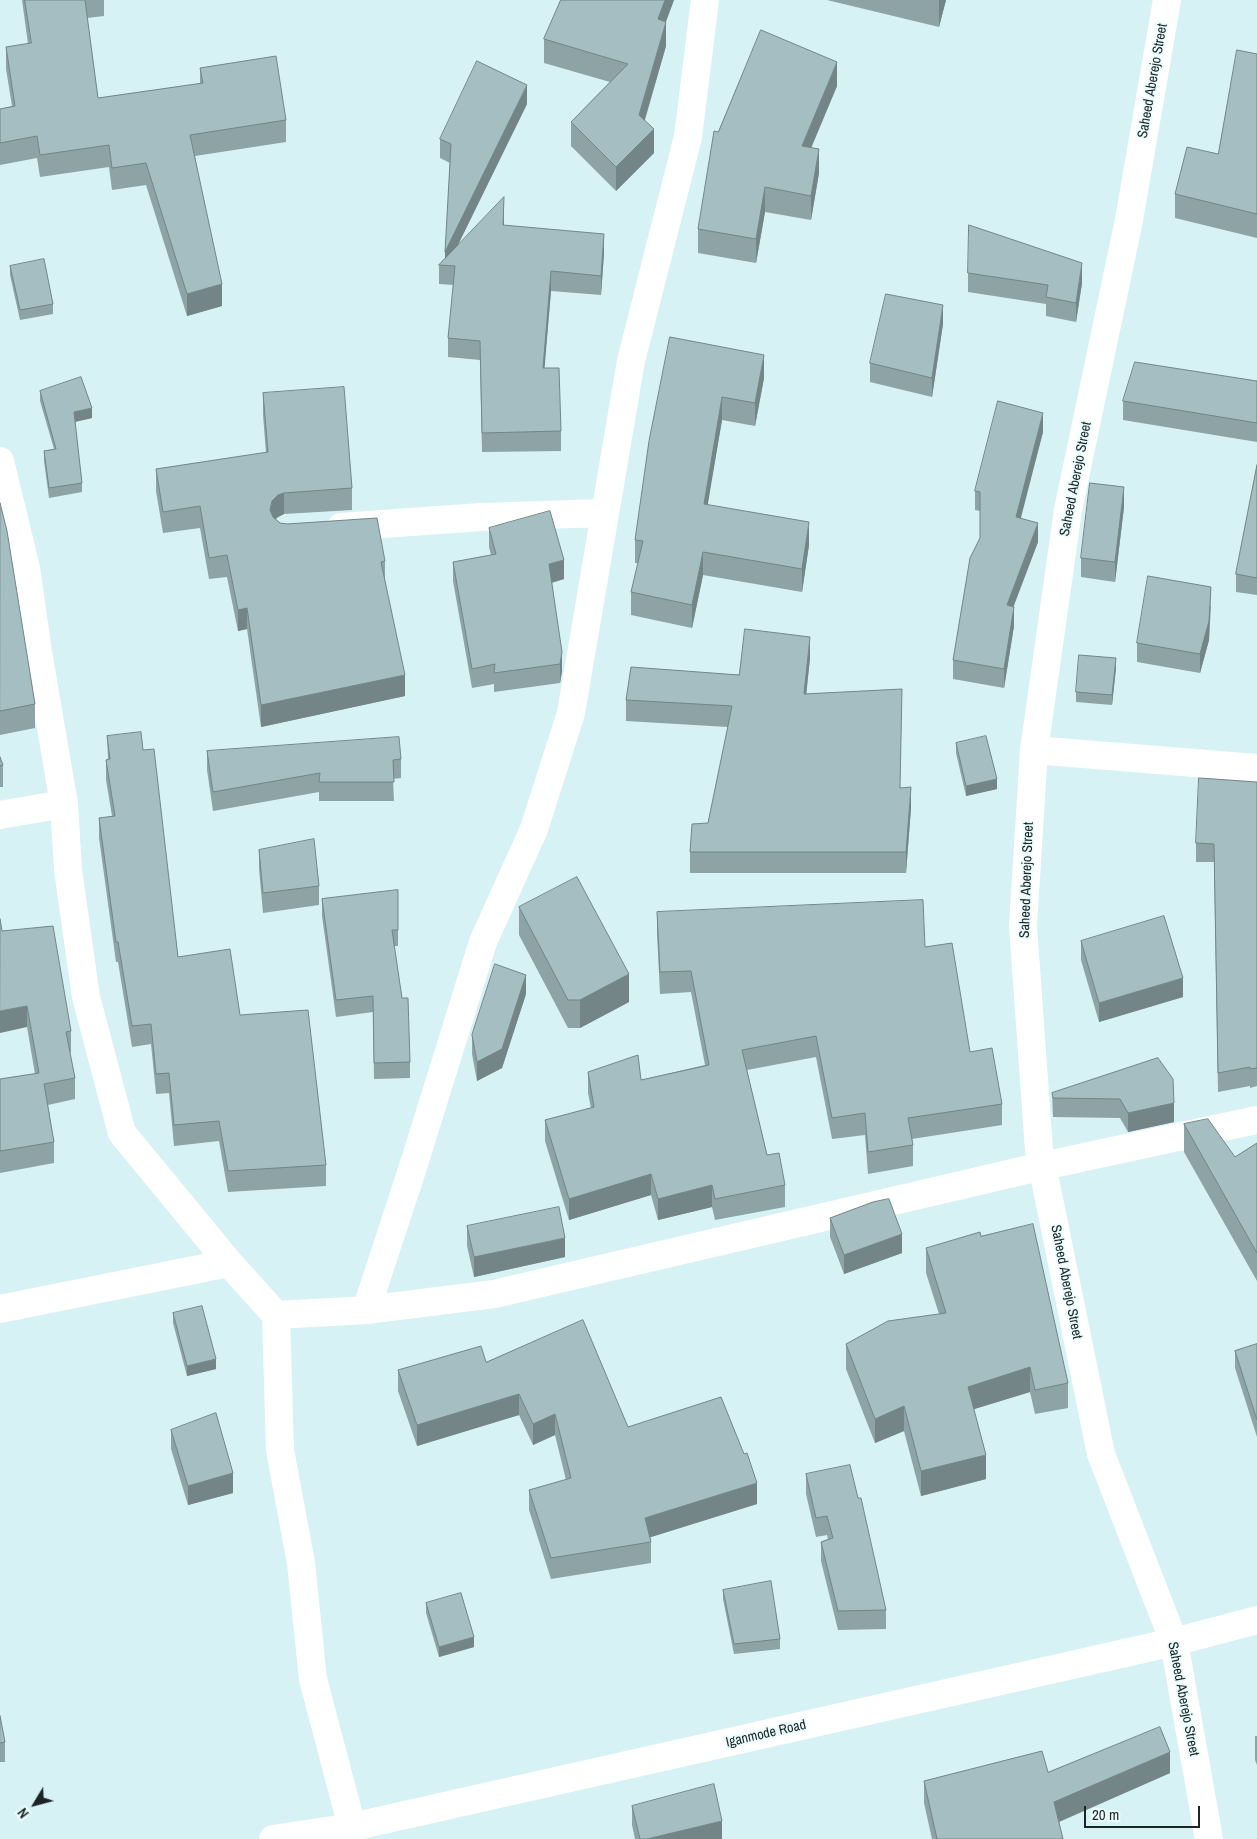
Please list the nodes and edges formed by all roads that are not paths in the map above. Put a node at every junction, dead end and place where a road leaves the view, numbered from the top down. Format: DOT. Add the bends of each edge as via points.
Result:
graph roads {
  1 [pos="705,0"];
  2 [pos="1167,0"];
  3 [pos="0,461"];
  4 [pos="604,513"];
  5 [pos="315,528"];
  6 [pos="1034,750"];
  7 [pos="1257,768"];
  8 [pos="64,804"];
  9 [pos="0,815"];
  10 [pos="1257,1120"];
  11 [pos="1043,1166"];
  12 [pos="229,1263"];
  13 [pos="0,1309"];
  14 [pos="366,1310"];
  15 [pos="276,1315"];
  16 [pos="1257,1620"];
  17 [pos="1174,1642"];
  18 [pos="351,1833"];
  19 [pos="273,1839"];
  20 [pos="1208,1839"];
  1 -- 4 [label="street" via="688,137 631,361"];
  2 -- 6 [label="street, Saheed Aberejo Street" via="1129,220 1068,510"];
  3 -- 8 [label="street" via="26,568"];
  4 -- 5 [label="street"];
  4 -- 14 [label="street" via="571,713 534,829 483,942"];
  6 -- 7 [label="street"];
  6 -- 11 [label="street, Saheed Aberejo Street" via="1023,926 1039,1150"];
  8 -- 9 [label="street"];
  8 -- 12 [label="street" via="68,870 86,997 122,1133"];
  10 -- 11 [label="street"];
  11 -- 14 [label="street" via="494,1294"];
  11 -- 17 [label="street, Saheed Aberejo Street" via="1101,1454"];
  12 -- 13 [label="street"];
  12 -- 15 [label="street"];
  14 -- 15 [label="street"];
  15 -- 18 [label="street" via="280,1450 301,1563 313,1679"];
  16 -- 17 [label="street, Iganmode Road"];
  17 -- 18 [label="street, Iganmode Road"];
  17 -- 20 [label="street, Saheed Aberejo Street"];
  18 -- 19 [label="street, Iganmode Road"];
}
